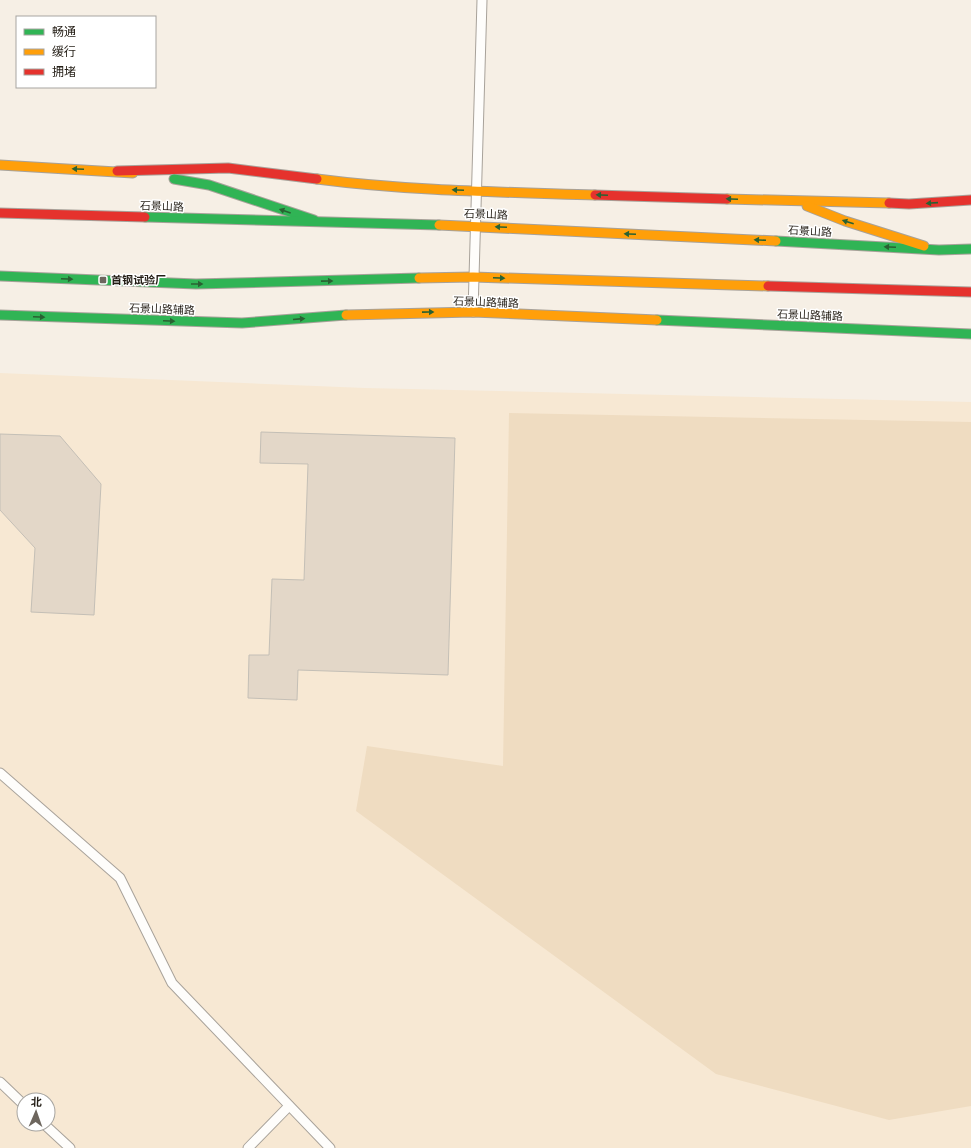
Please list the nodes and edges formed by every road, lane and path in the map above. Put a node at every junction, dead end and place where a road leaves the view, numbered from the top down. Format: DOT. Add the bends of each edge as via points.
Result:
graph roads {
  1 [pos="482,0"];
  2 [pos="0,166"];
  3 [pos="117,170"];
  4 [pos="477,191"];
  5 [pos="971,200"];
  6 [pos="794,201"];
  7 [pos="0,213"];
  8 [pos="322,223"];
  9 [pos="475,225"];
  10 [pos="971,249"];
  11 [pos="939,250"];
  12 [pos="0,276"];
  13 [pos="473,277"];
  14 [pos="971,292"];
  15 [pos="473,312"];
  16 [pos="0,316"];
  17 [pos="971,334"];
  18 [pos="0,773"];
  19 [pos="0,1082"];
  20 [pos="16,1097"];
  21 [pos="289,1106"];
  22 [pos="53,1132"];
  23 [pos="70,1148"];
  24 [pos="248,1148"];
  25 [pos="330,1148"];
  1 -- 4 [label="lane"];
  3 -- 2 [label="street, one-way"];
  4 -- 3 [label="street, one-way" via="356,184 228,168"];
  8 -- 3 [label="street, one-way" via="209,185"];
  6 -- 4 [label="street, one-way"];
  4 -- 9 [label="lane"];
  5 -- 6 [label="street, one-way" via="909,204"];
  11 -- 6 [label="street, one-way" via="845,221"];
  7 -- 8 [label="street, 石景山路"];
  8 -- 9 [label="street, 石景山路"];
  11 -- 9 [label="street, 石景山路, one-way"];
  9 -- 13 [label="lane"];
  10 -- 11 [label="street, 石景山路"];
  12 -- 13 [label="street, one-way" via="196,284"];
  13 -- 14 [label="street, one-way"];
  13 -- 15 [label="lane"];
  16 -- 15 [label="street, 石景山路辅路, one-way" via="242,324 344,315"];
  15 -- 17 [label="street, 石景山路辅路"];
  18 -- 21 [label="lane" via="120,878 172,983"];
  19 -- 20 [label="lane"];
  21 -- 24 [label="lane"];
  21 -- 25 [label="lane"];
  22 -- 23 [label="lane"];
}
